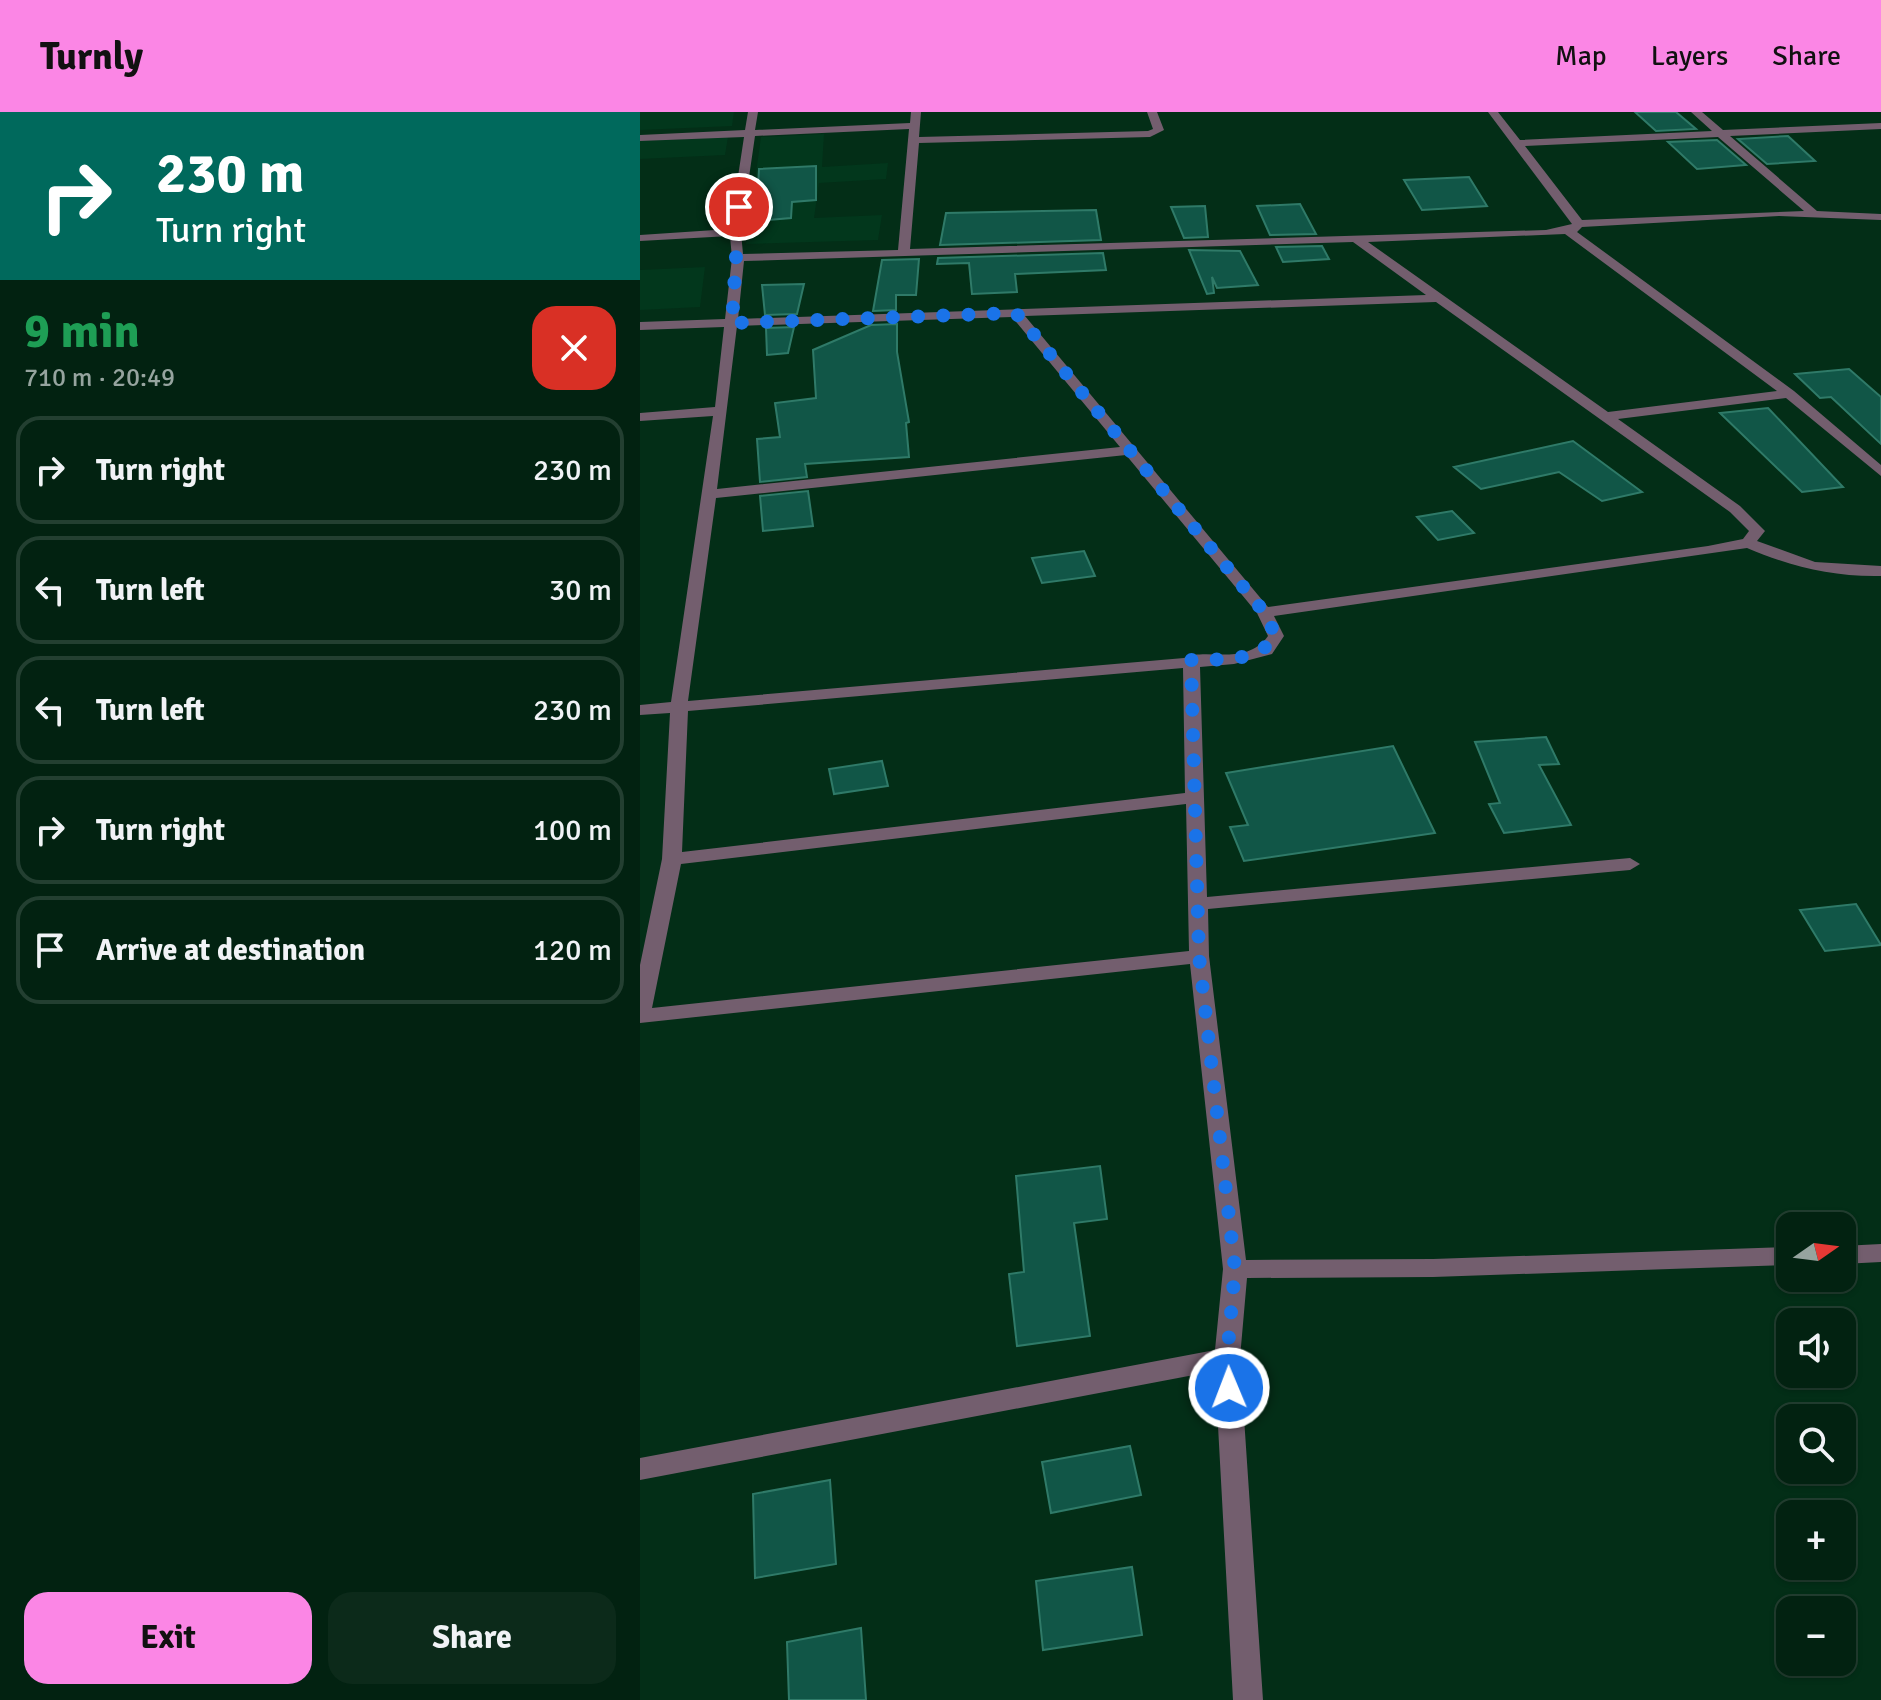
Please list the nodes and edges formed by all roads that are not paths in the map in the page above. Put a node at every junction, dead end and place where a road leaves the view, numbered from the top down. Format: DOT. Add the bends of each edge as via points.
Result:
graph roads {
  1 [pos="753,112"];
  2 [pos="916,112"];
  3 [pos="1152,112"];
  4 [pos="1493,112"];
  5 [pos="1696,112"];
  6 [pos="1866,112"];
  7 [pos="1881,125"];
  8 [pos="914,126"];
  9 [pos="751,132"];
  10 [pos="1719,132"];
  11 [pos="640,138"];
  12 [pos="915,140"];
  13 [pos="1517,143"];
  14 [pos="1812,212"];
  15 [pos="1881,217"];
  16 [pos="1573,228"];
  17 [pos="735,232"];
  18 [pos="640,238"];
  19 [pos="1356,239"];
  20 [pos="904,253"];
  21 [pos="738,258"];
  22 [pos="1435,298"];
  23 [pos="1016,313"];
  24 [pos="732,323"];
  25 [pos="640,326"];
  26 [pos="1789,394"];
  27 [pos="721,411"];
  28 [pos="640,417"];
  29 [pos="1604,417"];
  30 [pos="1130,450"];
  31 [pos="1881,472"];
  32 [pos="709,494"];
  33 [pos="1748,543"];
  34 [pos="1881,571"];
  35 [pos="1264,612"];
  36 [pos="1191,660"];
  37 [pos="679,706"];
  38 [pos="640,710"];
  39 [pos="1193,798"];
  40 [pos="672,859"];
  41 [pos="1630,864"];
  42 [pos="1197,904"];
  43 [pos="1199,956"];
  44 [pos="640,1016"];
  45 [pos="1881,1253"];
  46 [pos="1856,1254"];
  47 [pos="1776,1256"];
  48 [pos="1235,1269"];
  49 [pos="1227,1358"];
  50 [pos="640,1469"];
  51 [pos="1248,1700"];
  1 -- 9 [label="street"];
  2 -- 8 [label="street"];
  3 -- 12 [label="street" via="1160,125 1150,134"];
  4 -- 13 [label="street"];
  5 -- 10 [label="street"];
  6 -- 7 [label="street"];
  7 -- 10 [label="street"];
  8 -- 9 [label="street"];
  8 -- 12 [label="street"];
  9 -- 11 [label="street"];
  9 -- 17 [label="street"];
  10 -- 13 [label="street"];
  10 -- 14 [label="street"];
  12 -- 20 [label="street"];
  13 -- 16 [label="street"];
  14 -- 15 [label="street"];
  14 -- 16 [label="street"];
  16 -- 19 [label="street"];
  16 -- 26 [label="street"];
  17 -- 18 [label="street"];
  17 -- 21 [label="street"];
  19 -- 20 [label="street"];
  19 -- 22 [label="street"];
  20 -- 21 [label="street"];
  21 -- 24 [label="street"];
  22 -- 23 [label="street"];
  22 -- 29 [label="street"];
  23 -- 24 [label="street"];
  23 -- 30 [label="street"];
  24 -- 25 [label="street"];
  24 -- 27 [label="street"];
  26 -- 29 [label="street"];
  26 -- 31 [label="street"];
  27 -- 28 [label="street"];
  27 -- 32 [label="street"];
  29 -- 33 [label="street" via="1735,509 1757,531"];
  30 -- 32 [label="street"];
  30 -- 35 [label="street"];
  32 -- 37 [label="street"];
  33 -- 34 [label="street" via="1833,573"];
  33 -- 35 [label="street"];
  35 -- 36 [label="street" via="1276,636 1266,650 1234,659"];
  36 -- 37 [label="street"];
  36 -- 39 [label="street"];
  37 -- 38 [label="street"];
  37 -- 40 [label="street"];
  39 -- 40 [label="street"];
  39 -- 42 [label="street"];
  40 -- 44 [label="street"];
  41 -- 42 [label="street"];
  42 -- 43 [label="street"];
  43 -- 44 [label="street"];
  43 -- 48 [label="street"];
  45 -- 46 [label="street"];
  47 -- 48 [label="street"];
  48 -- 49 [label="street"];
  49 -- 50 [label="street"];
  49 -- 51 [label="street"];
}
